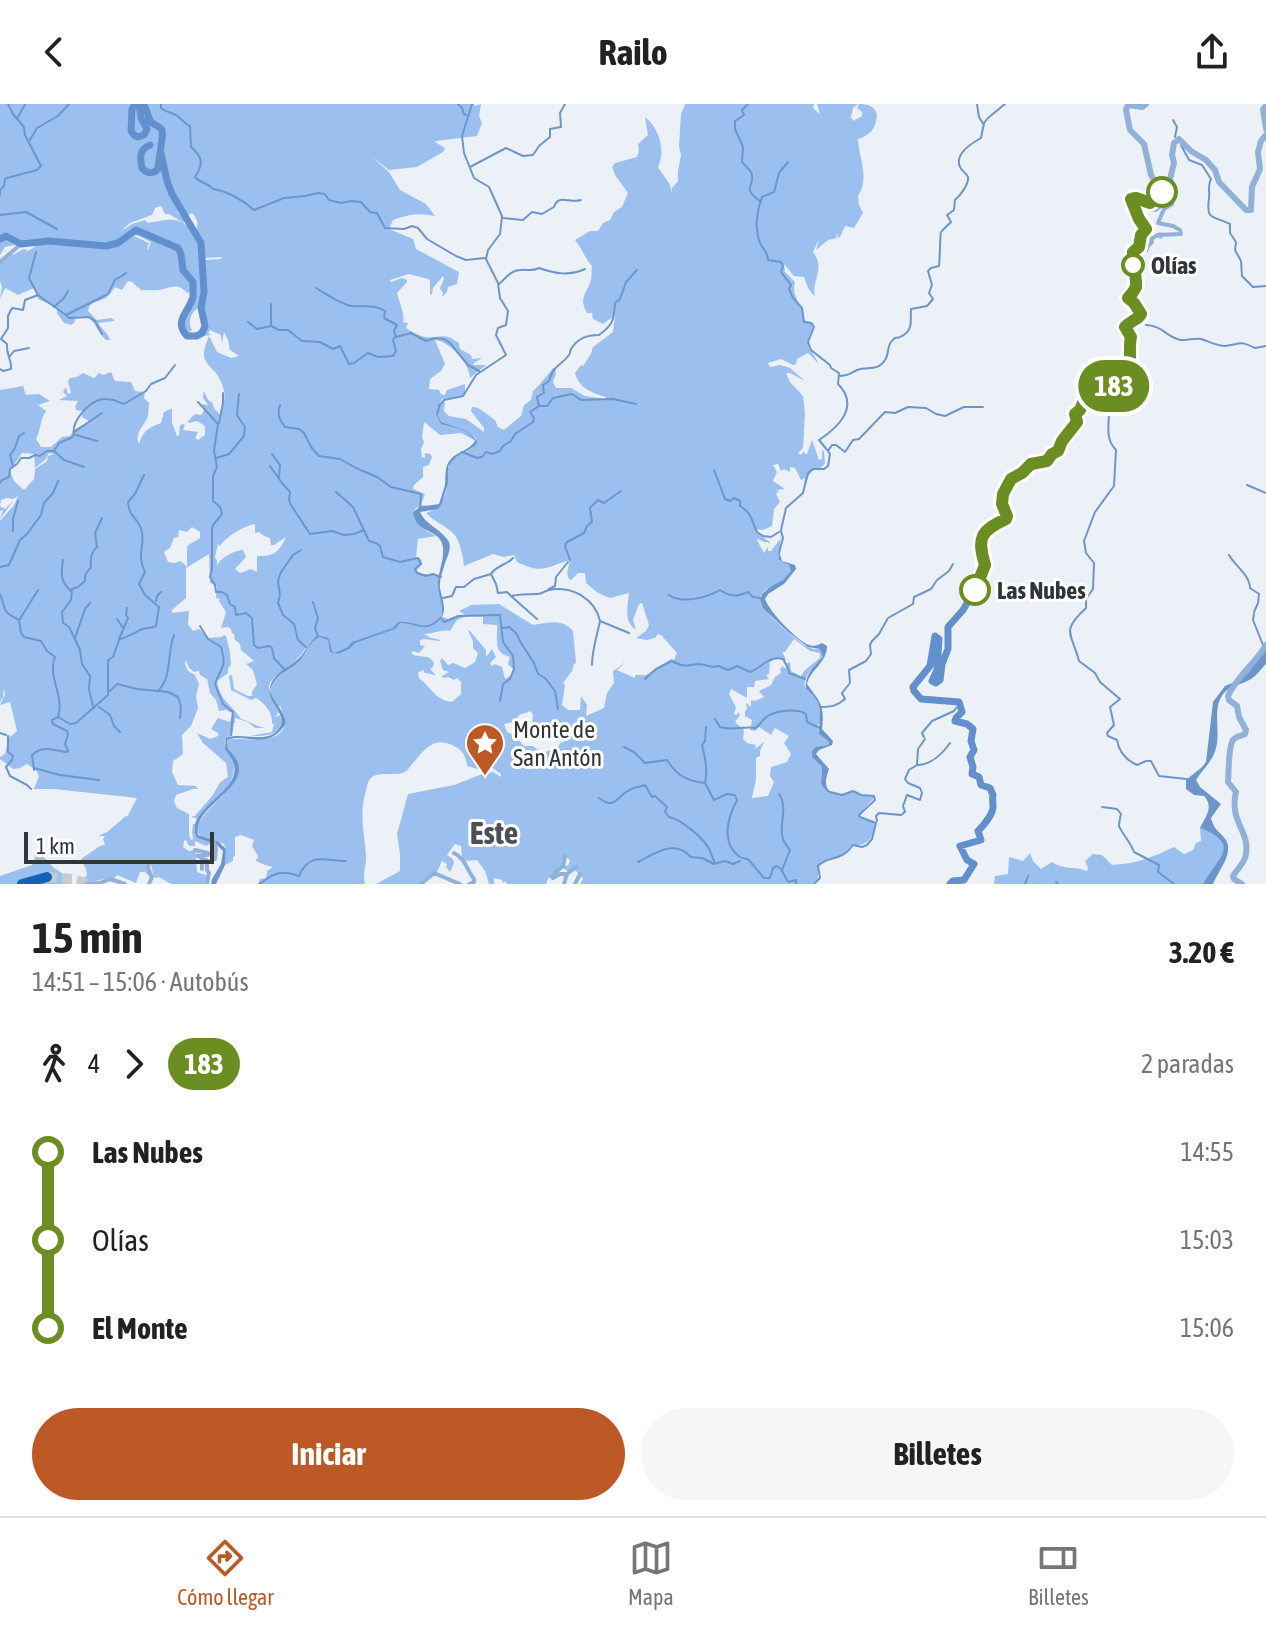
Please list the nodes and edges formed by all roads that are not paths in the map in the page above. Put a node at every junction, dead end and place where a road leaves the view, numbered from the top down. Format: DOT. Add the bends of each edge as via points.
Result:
graph roads {
  1 [pos="139,104"];
  2 [pos="1146,104"];
  3 [pos="1266,106"];
  4 [pos="1266,132"];
  5 [pos="150,145"];
  6 [pos="161,153"];
  7 [pos="1173,192"];
  8 [pos="1137,204"];
  9 [pos="0,239"];
  10 [pos="21,244"];
  11 [pos="0,262"];
  12 [pos="1134,271"];
  13 [pos="1266,645"];
  14 [pos="214,843"];
  15 [pos="195,850"];
  16 [pos="454,853"];
  17 [pos="565,856"];
  18 [pos="208,860"];
  19 [pos="149,862"];
  20 [pos="576,867"];
  21 [pos="202,869"];
  22 [pos="567,874"];
  23 [pos="580,874"];
  24 [pos="48,882"];
  25 [pos="22,884"];
  26 [pos="89,884"];
  27 [pos="125,884"];
  28 [pos="149,884"];
  29 [pos="207,884"];
  30 [pos="421,884"];
  31 [pos="460,884"];
  32 [pos="469,884"];
  33 [pos="564,884"];
  34 [pos="575,884"];
  35 [pos="950,884"];
  36 [pos="1242,884"];
  1 -- 5 [label="main road" via="147,107 150,120 163,134 158,169 152,173 143,170 140,158"];
  2 -- 8 [label="street" via="1128,105 1126,110 1130,130 1144,144 1151,175 1162,193 1150,203 1132,198"];
  3 -- 4 [label="street"];
  4 -- 7 [label="street" via="1248,211 1206,160 1176,141"];
  6 -- 10 [label="main road" via="172,194 201,243 205,323 197,336 181,327 193,282 183,270 178,248 136,230 112,246"];
  7 -- 8 [label="street" via="1155,209"];
  7 -- 12 [label="street" via="1172,204 1158,223 1177,227 1181,234 1151,239 1146,251 1136,252"];
  8 -- 12 [label="main road" via="1146,229 1133,252"];
  9 -- 10 [label="main road" via="6,236"];
  10 -- 11 [label="street"];
  12 -- 35 [label="main road" via="1135,289 1128,298 1141,314 1125,327 1131,337 1137,392 1090,386 1075,414 1077,422 1058,451 1011,479 1003,494 1006,519 987,529 980,547 985,569 948,627 940,680 933,682 939,643 935,636 930,666 913,687 921,699 959,702 962,712 955,721 973,729 972,774 993,795 993,809 978,831 981,840 960,845 973,867 964,880"];
  13 -- 36 [label="street" via="1228,696 1246,730 1231,744 1228,782 1236,792 1233,808 1245,841 1245,858 1233,876"];
  14 -- 18 [label="street" via="215,860"];
  15 -- 18 [label="street" via="208,853 198,856"];
  16 -- 32 [label="street" via="474,879"];
  17 -- 22 [label="street" via="551,877"];
  18 -- 21 [label="street"];
  18 -- 29 [label="street"];
  19 -- 28 [label="street"];
  20 -- 22 [label="street"];
  22 -- 33 [label="street"];
  23 -- 34 [label="street"];
  24 -- 25 [label="highway"];
  26 -- 27 [label="street" via="110,879"];
  30 -- 31 [label="street" via="434,873"];
}
